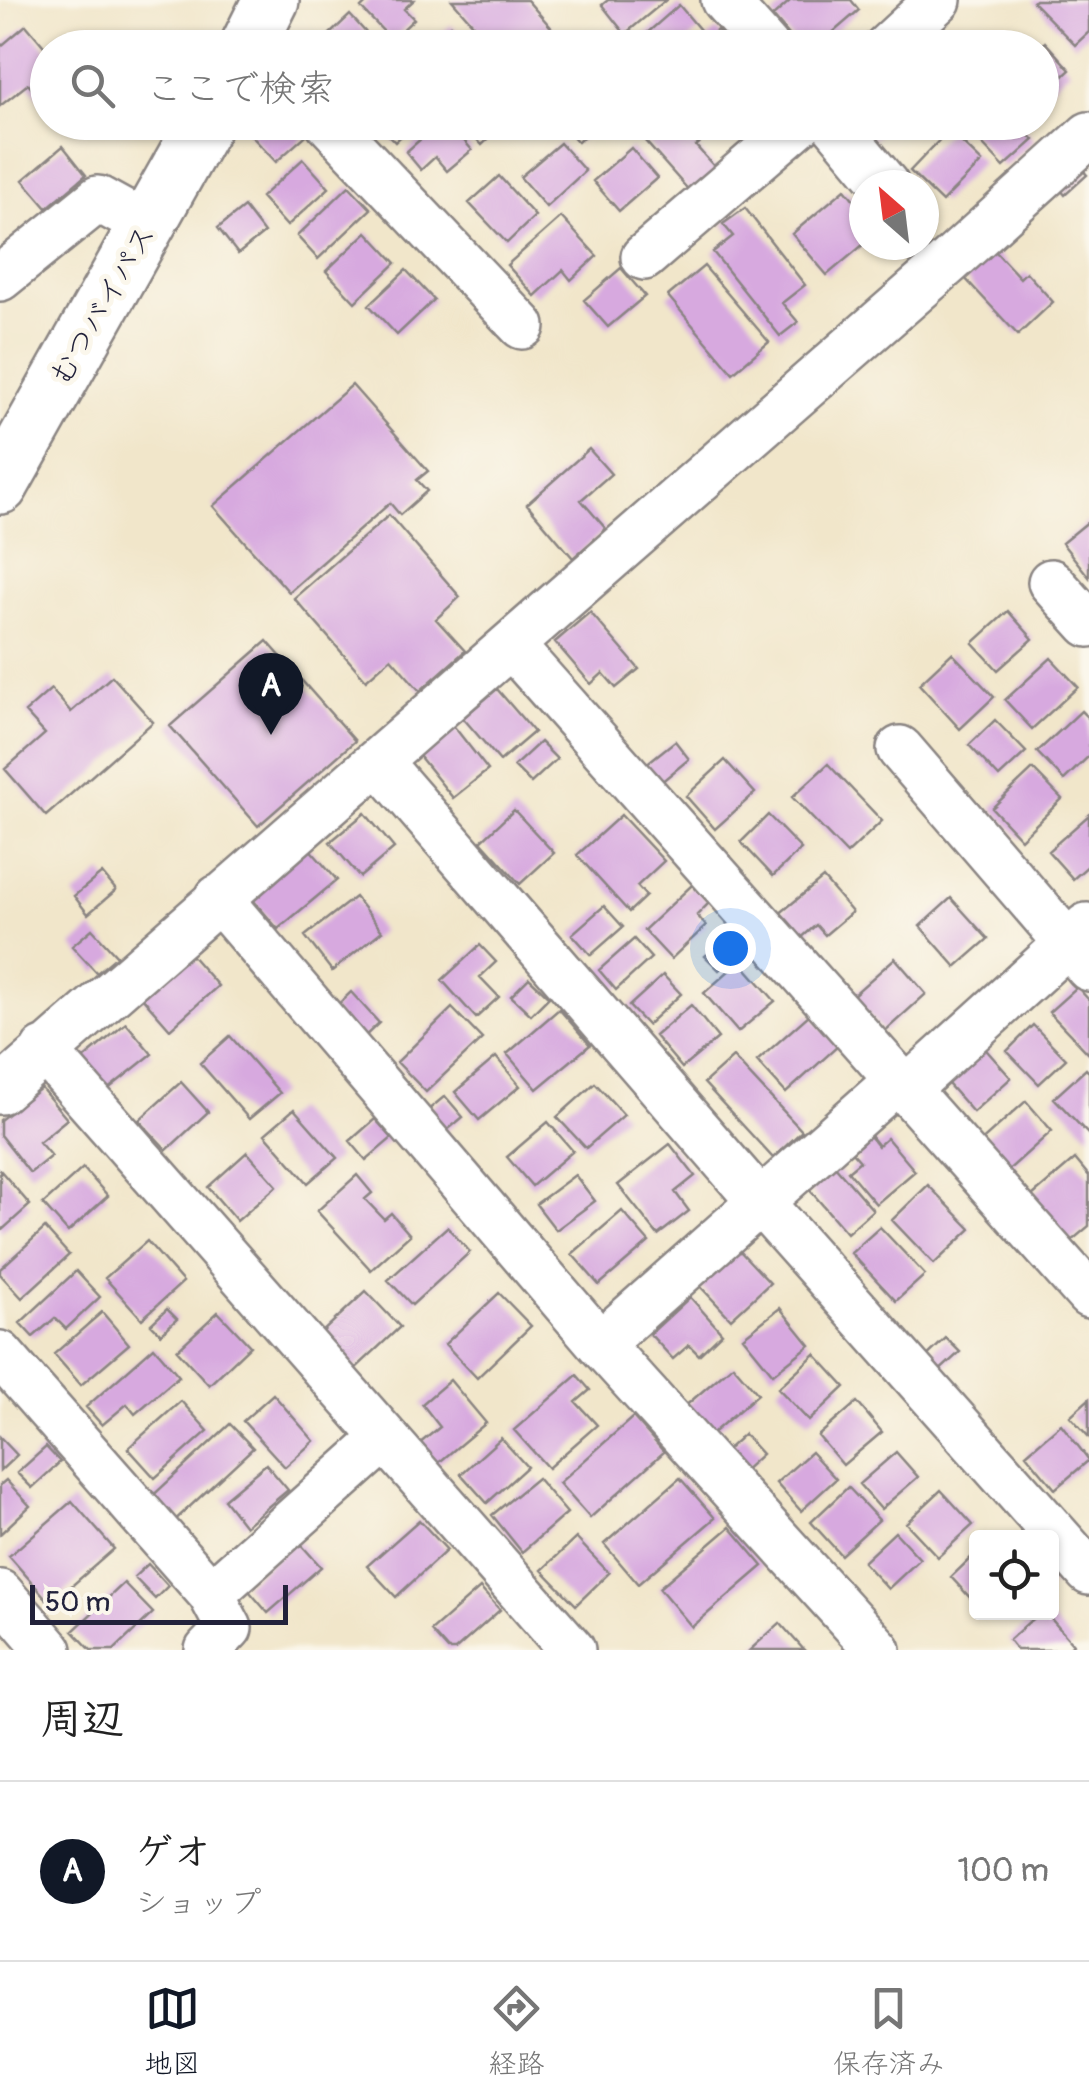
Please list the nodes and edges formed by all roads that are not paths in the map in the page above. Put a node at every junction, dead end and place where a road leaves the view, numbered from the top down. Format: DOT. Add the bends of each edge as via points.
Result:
graph roads {
  1 [pos="724,0"];
  2 [pos="938,0"];
  3 [pos="751,30"];
  4 [pos="906,30"];
  5 [pos="1089,135"];
  6 [pos="195,140"];
  7 [pos="345,140"];
  8 [pos="780,140"];
  9 [pos="848,140"];
  10 [pos="873,170"];
  11 [pos="148,226"];
  12 [pos="939,244"];
  13 [pos="644,257"];
  14 [pos="921,260"];
  15 [pos="0,278"];
  16 [pos="522,326"];
  17 [pos="0,486"];
  18 [pos="1051,582"];
  19 [pos="1089,624"];
  20 [pos="511,646"];
  21 [pos="900,749"];
  22 [pos="378,761"];
  23 [pos="218,898"];
  24 [pos="1082,945"];
  25 [pos="44,1050"];
  26 [pos="903,1084"];
  27 [pos="0,1091"];
  28 [pos="762,1204"];
  29 [pos="1089,1295"];
  30 [pos="600,1344"];
  31 [pos="0,1354"];
  32 [pos="384,1440"];
  33 [pos="1089,1572"];
  34 [pos="0,1593"];
  35 [pos="211,1594"];
  36 [pos="49,1650"];
  37 [pos="208,1650"];
  38 [pos="572,1650"];
  39 [pos="878,1650"];
  1 -- 3 [label="street"];
  2 -- 4 [label="street"];
  5 -- 12 [label="street"];
  6 -- 11 [label="highway, むつバイパス"];
  7 -- 16 [label="street"];
  8 -- 13 [label="street"];
  9 -- 10 [label="street"];
  11 -- 15 [label="street" via="98,199"];
  11 -- 17 [label="highway, むつバイパス"];
  14 -- 20 [label="street"];
  18 -- 19 [label="street"];
  20 -- 22 [label="street"];
  20 -- 26 [label="street"];
  21 -- 24 [label="street"];
  22 -- 23 [label="street"];
  22 -- 28 [label="street"];
  23 -- 25 [label="street"];
  23 -- 30 [label="street"];
  24 -- 26 [label="street"];
  25 -- 27 [label="street"];
  25 -- 32 [label="street"];
  26 -- 28 [label="street"];
  26 -- 29 [label="street"];
  28 -- 30 [label="street"];
  28 -- 33 [label="street"];
  30 -- 39 [label="street"];
  31 -- 35 [label="street"];
  32 -- 35 [label="street"];
  32 -- 38 [label="street"];
  34 -- 36 [label="street"];
  35 -- 37 [label="street" via="229,1628"];
}
